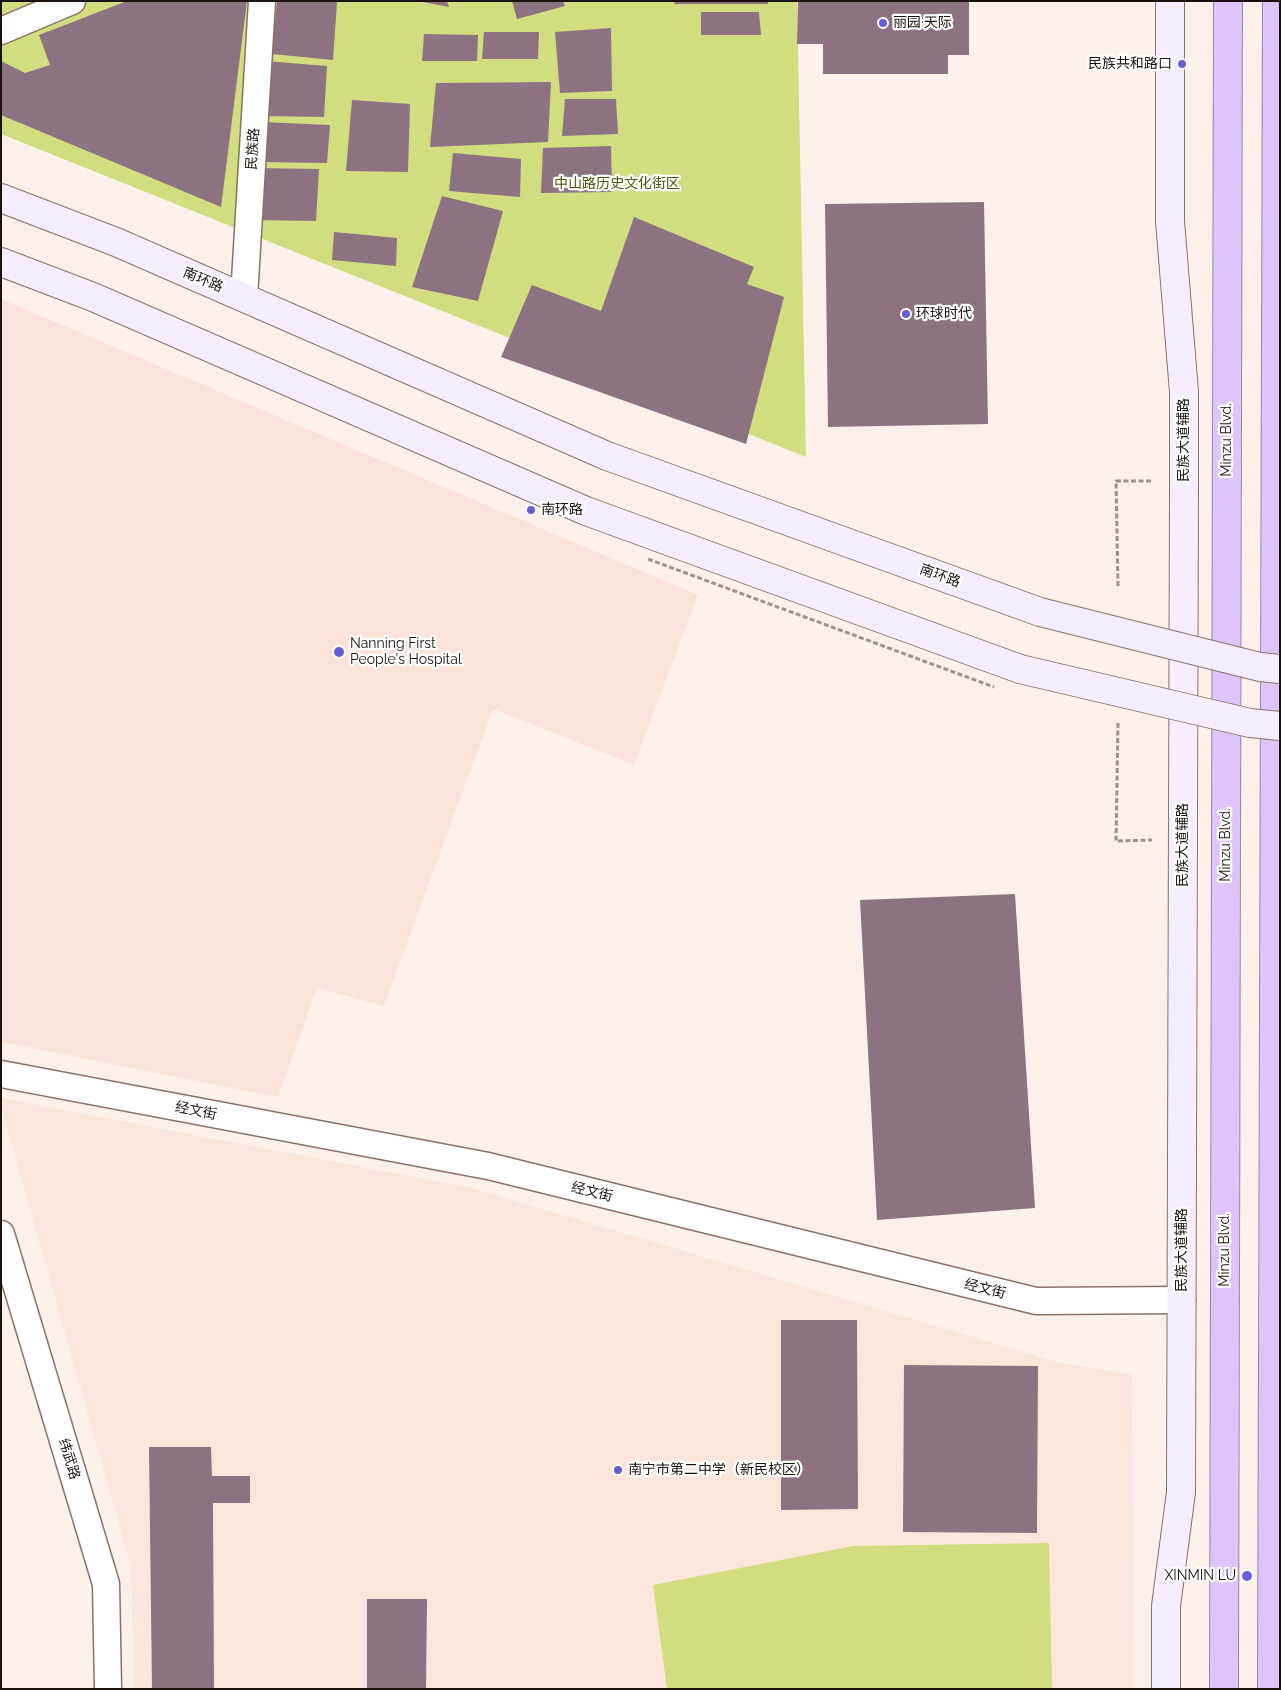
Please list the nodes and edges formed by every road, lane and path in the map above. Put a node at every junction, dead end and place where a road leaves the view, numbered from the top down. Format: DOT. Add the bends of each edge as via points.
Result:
graph roads {
  1 [pos="72,1"];
  2 [pos="262,1"];
  3 [pos="1170,1"];
  4 [pos="1228,1"];
  5 [pos="1277,1"];
  6 [pos="1,31"];
  7 [pos="1,198"];
  8 [pos="1278,234"];
  9 [pos="1,262"];
  10 [pos="244,297"];
  11 [pos="1184,481"];
  12 [pos="648,559"];
  13 [pos="1118,586"];
  14 [pos="1280,669"];
  15 [pos="1000,689"];
  16 [pos="1118,717"];
  17 [pos="1280,726"];
  18 [pos="1183,840"];
  19 [pos="1,1074"];
  20 [pos="1,1234"];
  21 [pos="1182,1300"];
  22 [pos="1276,1462"];
  23 [pos="108,1689"];
  24 [pos="1166,1689"];
  25 [pos="1224,1689"];
  26 [pos="1272,1689"];
  1 -- 6 [label="street"];
  2 -- 10 [label="street, 民族路"];
  3 -- 11 [label="main road, 民族大道辅路" via="1170,221 1184,392"];
  4 -- 25 [label="highway, Minzu Blvd."];
  5 -- 8 [label="highway"];
  7 -- 10 [label="main road, 南环路" via="116,242"];
  8 -- 22 [label="highway"];
  9 -- 17 [label="main road, bridge" via="93,297 586,511 1020,669 1250,723"];
  10 -- 14 [label="main road, 南环路, bridge" via="607,456 1040,612 1260,667"];
  11 -- 13 [label="path" via="1116,481"];
  11 -- 18 [label="main road, 民族大道辅路"];
  12 -- 15 [label="path, bridge"];
  16 -- 18 [label="path" via="1116,840"];
  18 -- 21 [label="main road, 民族大道辅路"];
  19 -- 21 [label="street, 经文街" via="488,1166 1036,1301"];
  20 -- 23 [label="street, 纬武路" via="106,1584"];
  21 -- 24 [label="main road, 民族大道辅路" via="1181,1492 1166,1606"];
  22 -- 26 [label="highway"];
}
